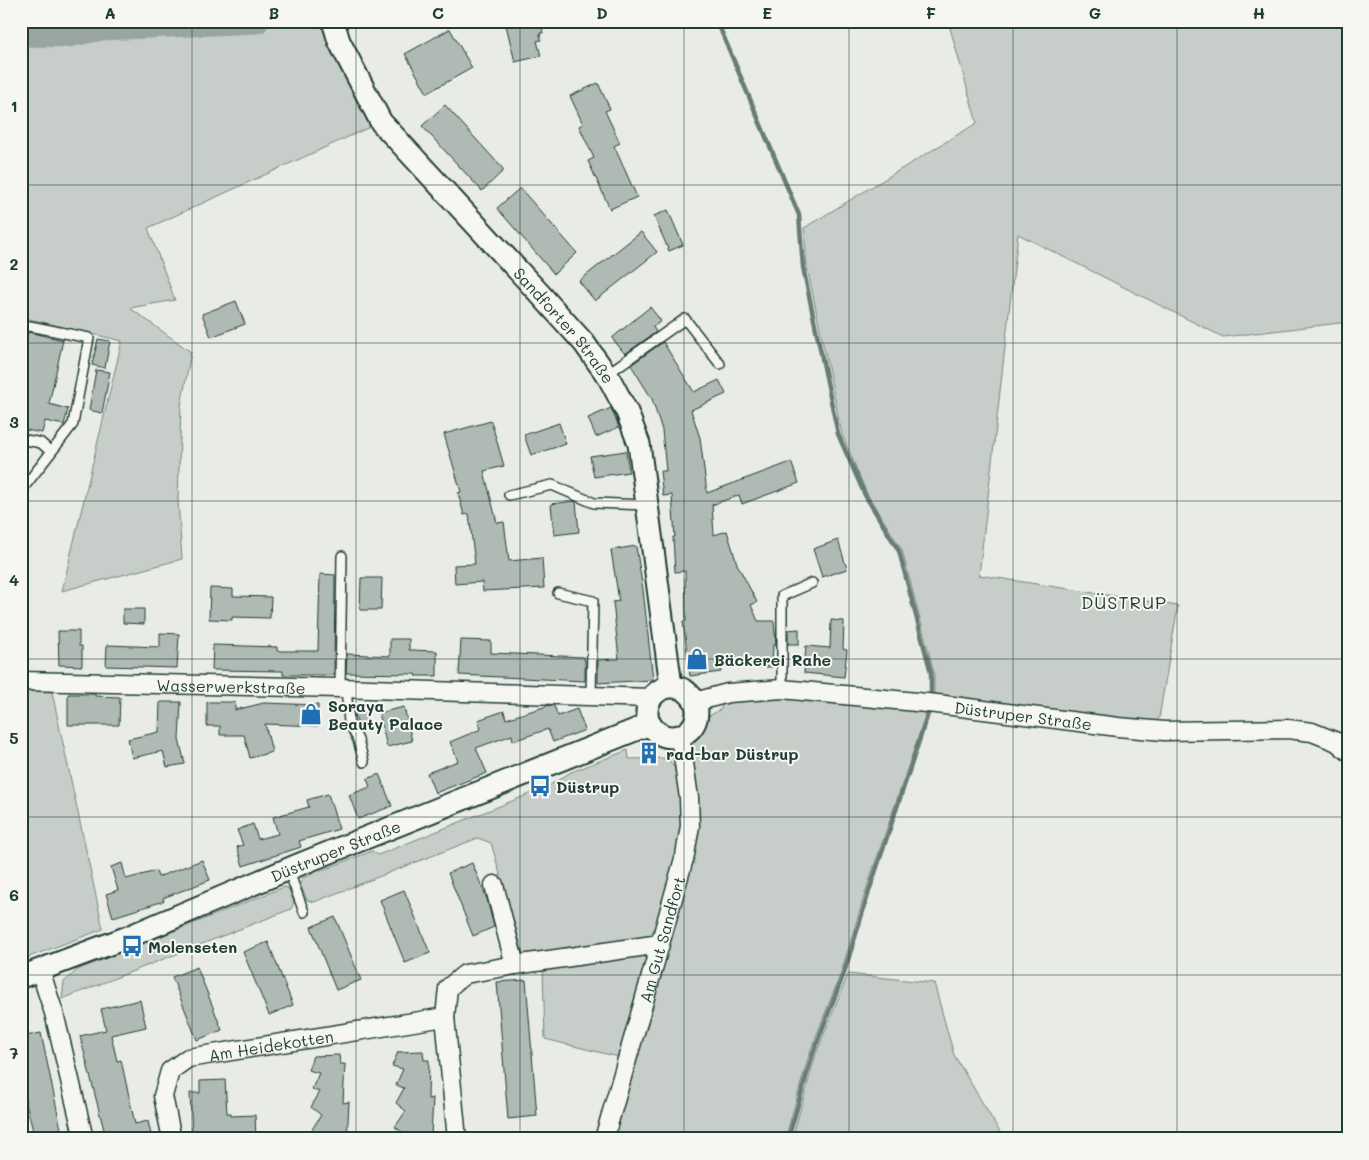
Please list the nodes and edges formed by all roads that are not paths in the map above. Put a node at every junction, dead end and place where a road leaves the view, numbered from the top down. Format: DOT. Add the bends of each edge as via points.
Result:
graph roads {
  1 [pos="334,26"];
  2 [pos="21,327"];
  3 [pos="720,364"];
  4 [pos="607,374"];
  5 [pos="21,439"];
  6 [pos="51,452"];
  7 [pos="21,491"];
  8 [pos="509,495"];
  9 [pos="647,505"];
  10 [pos="342,556"];
  11 [pos="812,583"];
  12 [pos="558,593"];
  13 [pos="21,681"];
  14 [pos="671,686"];
  15 [pos="343,688"];
  16 [pos="782,690"];
  17 [pos="591,695"];
  18 [pos="651,698"];
  19 [pos="695,702"];
  20 [pos="650,724"];
  21 [pos="680,736"];
  22 [pos="1348,751"];
  23 [pos="364,762"];
  24 [pos="288,869"];
  25 [pos="494,885"];
  26 [pos="304,912"];
  27 [pos="660,944"];
  28 [pos="515,965"];
  29 [pos="31,974"];
  30 [pos="445,1017"];
  31 [pos="84,1139"];
  32 [pos="172,1139"];
  33 [pos="457,1139"];
  34 [pos="604,1139"];
  1 -- 4 [label="street, Sandforter Straße" via="380,122 543,297"];
  2 -- 6 [label="lane" via="89,338 73,424"];
  3 -- 4 [label="lane" via="685,319"];
  4 -- 9 [label="street, Sandforter Straße" via="639,444"];
  5 -- 6 [label="lane" via="41,443"];
  6 -- 7 [label="lane"];
  8 -- 9 [label="lane" via="552,485 594,503"];
  9 -- 14 [label="street, Sandforter Straße"];
  10 -- 15 [label="lane"];
  11 -- 16 [label="lane" via="782,596"];
  12 -- 17 [label="lane" via="593,601"];
  13 -- 15 [label="street, Wasserwerkstraße"];
  14 -- 18 [label="street" via="656,692"];
  14 -- 19 [label="street" via="686,690"];
  15 -- 17 [label="street, Wasserwerkstraße"];
  15 -- 23 [label="lane" via="349,722"];
  16 -- 19 [label="street, Düstruper Straße" via="728,693"];
  16 -- 22 [label="street, Düstruper Straße" via="930,703 1164,731 1288,729 1312,732 1337,742"];
  17 -- 18 [label="street, Wasserwerkstraße"];
  18 -- 20 [label="street" via="646,711"];
  19 -- 21 [label="street" via="696,718 688,732"];
  20 -- 21 [label="street" via="660,734"];
  20 -- 24 [label="street, Düstruper Straße"];
  21 -- 27 [label="street, Am Gut Sandfort" via="690,826"];
  24 -- 26 [label="lane"];
  24 -- 29 [label="street, Düstruper Straße"];
  25 -- 28 [label="street"];
  27 -- 28 [label="street"];
  27 -- 34 [label="street, Am Gut Sandfort"];
  28 -- 30 [label="street" via="465,974 448,988"];
  29 -- 31 [label="street" via="54,1012"];
  30 -- 32 [label="street, Am Heidekotten" via="188,1058 170,1071 163,1096"];
  30 -- 33 [label="street"];
}
